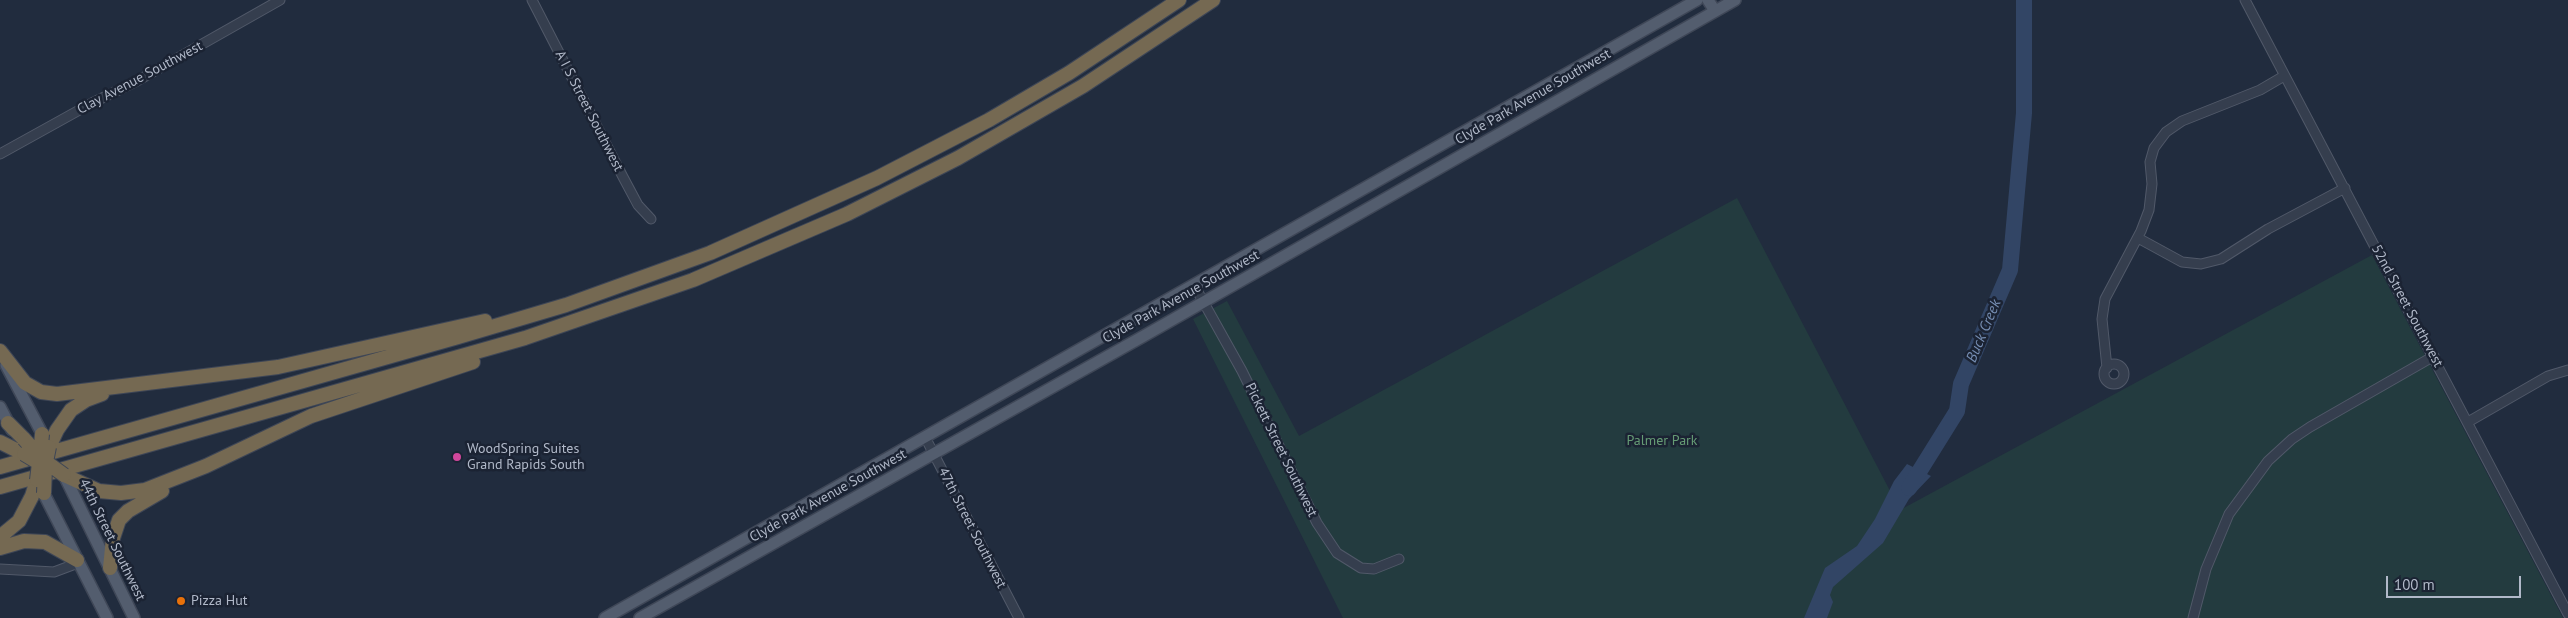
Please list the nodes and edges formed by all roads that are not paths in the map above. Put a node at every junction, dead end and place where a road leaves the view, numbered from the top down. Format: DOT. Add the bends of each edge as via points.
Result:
graph roads {
  1 [pos="280,0"];
  2 [pos="532,0"];
  3 [pos="1179,0"];
  4 [pos="1213,0"];
  5 [pos="1697,0"];
  6 [pos="1708,0"];
  7 [pos="1734,0"];
  8 [pos="2245,0"];
  9 [pos="1714,11"];
  10 [pos="2284,76"];
  11 [pos="1492,116"];
  12 [pos="1501,132"];
  13 [pos="0,154"];
  14 [pos="2345,188"];
  15 [pos="651,219"];
  16 [pos="2138,238"];
  17 [pos="1274,240"];
  18 [pos="1284,256"];
  19 [pos="1194,285"];
  20 [pos="1204,302"];
  21 [pos="633,303"];
  22 [pos="566,304"];
  23 [pos="0,353"];
  24 [pos="2434,356"];
  25 [pos="2107,368"];
  26 [pos="2568,370"];
  27 [pos="139,385"];
  28 [pos="0,406"];
  29 [pos="8,422"];
  30 [pos="2468,422"];
  31 [pos="42,434"];
  32 [pos="925,437"];
  33 [pos="14,444"];
  34 [pos="934,454"];
  35 [pos="44,459"];
  36 [pos="206,466"];
  37 [pos="0,467"];
  38 [pos="71,481"];
  39 [pos="0,487"];
  40 [pos="38,494"];
  41 [pos="772,523"];
  42 [pos="0,537"];
  43 [pos="0,548"];
  44 [pos="747,559"];
  45 [pos="1399,559"];
  46 [pos="78,562"];
  47 [pos="110,568"];
  48 [pos="0,569"];
  49 [pos="101,606"];
  50 [pos="2568,614"];
  51 [pos="108,618"];
  52 [pos="116,618"];
  53 [pos="134,618"];
  54 [pos="605,618"];
  55 [pos="640,618"];
  56 [pos="1018,618"];
  57 [pos="2193,618"];
  1 -- 13 [label="street, Clay Avenue Southwest" via="138,82 92,103"];
  2 -- 15 [label="street, A I S Street Southwest" via="638,205"];
  3 -- 22 [label="highway" via="1032,94 877,178 710,253"];
  4 -- 21 [label="highway" via="1083,86 913,182 779,244"];
  5 -- 11 [label="main road, Clyde Park Avenue Southwest"];
  6 -- 9 [label="main road"];
  7 -- 9 [label="main road, Clyde Park Avenue Southwest"];
  8 -- 10 [label="street, 52nd Street Southwest"];
  9 -- 12 [label="main road, Clyde Park Avenue Southwest"];
  10 -- 14 [label="street, 52nd Street Southwest"];
  10 -- 16 [label="street" via="2260,90 2182,121 2166,132 2154,148 2150,162 2149,210"];
  11 -- 12 [label="main road"];
  11 -- 17 [label="main road, Clyde Park Avenue Southwest"];
  12 -- 18 [label="main road, Clyde Park Avenue Southwest"];
  14 -- 16 [label="street" via="2221,258 2202,264 2182,262"];
  14 -- 24 [label="street, 52nd Street Southwest"];
  16 -- 25 [label="street" via="2106,299 2102,319"];
  17 -- 18 [label="main road"];
  17 -- 19 [label="main road, Clyde Park Avenue Southwest"];
  18 -- 20 [label="main road, Clyde Park Avenue Southwest"];
  19 -- 20 [label="street, Pickett Street Southwest"];
  19 -- 32 [label="main road, Clyde Park Avenue Southwest"];
  20 -- 34 [label="main road, Clyde Park Avenue Southwest"];
  20 -- 45 [label="street, Pickett Street Southwest" via="1317,523 1337,553 1355,565 1374,569"];
  21 -- 36 [label="highway" via="311,416"];
  21 -- 39 [label="highway" via="516,340"];
  22 -- 27 [label="highway" via="292,364"];
  22 -- 37 [label="highway"];
  23 -- 27 [label="highway" via="18,377 40,392 57,394"];
  23 -- 31 [label="main road"];
  24 -- 30 [label="street, 52nd Street Southwest"];
  24 -- 57 [label="street" via="2310,427 2268,461 2229,514 2206,569"];
  26 -- 30 [label="street" via="2548,376"];
  27 -- 35 [label="highway" via="86,400 71,410 57,430"];
  28 -- 29 [label="main road"];
  29 -- 33 [label="highway"];
  30 -- 50 [label="street, 52nd Street Southwest"];
  31 -- 35 [label="highway, bridge"];
  32 -- 34 [label="street, 47th Street Southwest"];
  32 -- 41 [label="main road, Clyde Park Avenue Southwest"];
  33 -- 35 [label="highway, bridge"];
  34 -- 44 [label="main road, Clyde Park Avenue Southwest"];
  34 -- 56 [label="street, 47th Street Southwest"];
  35 -- 38 [label="highway"];
  35 -- 40 [label="highway, bridge"];
  35 -- 40 [label="highway, bridge" via="37,480"];
  36 -- 38 [label="highway" via="138,492 111,494"];
  36 -- 47 [label="highway" via="123,515 114,531"];
  38 -- 47 [label="main road, 44th Street Southwest"];
  40 -- 42 [label="highway" via="15,525"];
  40 -- 46 [label="main road"];
  41 -- 44 [label="main road" via="743,546 743,555"];
  41 -- 54 [label="main road, Clyde Park Avenue Southwest"];
  43 -- 46 [label="highway" via="24,541 45,542"];
  44 -- 55 [label="main road, Clyde Park Avenue Southwest"];
  46 -- 48 [label="street" via="54,572"];
  46 -- 49 [label="main road"];
  47 -- 53 [label="main road, 44th Street Southwest"];
  49 -- 51 [label="main road"];
  49 -- 52 [label="main road"];
}
